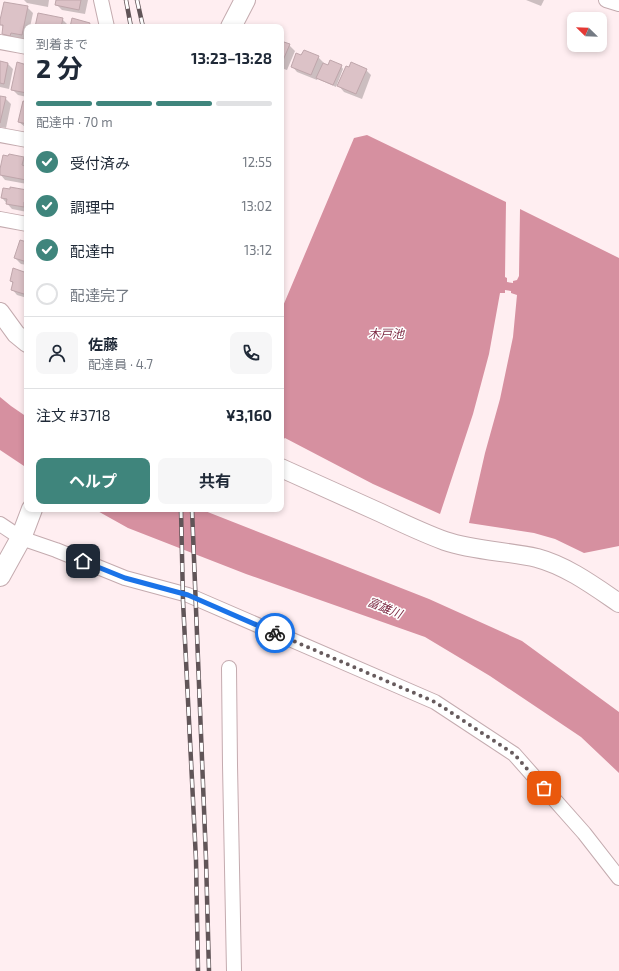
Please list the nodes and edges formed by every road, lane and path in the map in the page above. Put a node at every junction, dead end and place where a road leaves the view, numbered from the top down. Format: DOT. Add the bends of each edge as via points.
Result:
graph roads {
  1 [pos="101,0"];
  2 [pos="246,0"];
  3 [pos="606,0"];
  4 [pos="619,4"];
  5 [pos="106,24"];
  6 [pos="232,24"];
  7 [pos="0,42"];
  8 [pos="24,46"];
  9 [pos="0,135"];
  10 [pos="24,139"];
  11 [pos="0,219"];
  12 [pos="24,223"];
  13 [pos="0,312"];
  14 [pos="24,341"];
  15 [pos="284,469"];
  16 [pos="0,524"];
  17 [pos="26,524"];
  18 [pos="0,576"];
  19 [pos="619,603"];
  20 [pos="228,668"];
  21 [pos="619,878"];
  22 [pos="234,971"];
  1 -- 5 [label="street"];
  2 -- 6 [label="main road"];
  3 -- 4 [label="street"];
  7 -- 8 [label="street"];
  9 -- 10 [label="street"];
  11 -- 12 [label="street"];
  13 -- 14 [label="street"];
  15 -- 19 [label="street" via="446,541 539,559 560,566"];
  16 -- 17 [label="street"];
  17 -- 18 [label="main road"];
  17 -- 21 [label="street" via="56,550 125,578 188,595 435,702 514,754 584,833"];
  20 -- 22 [label="street"];
}
